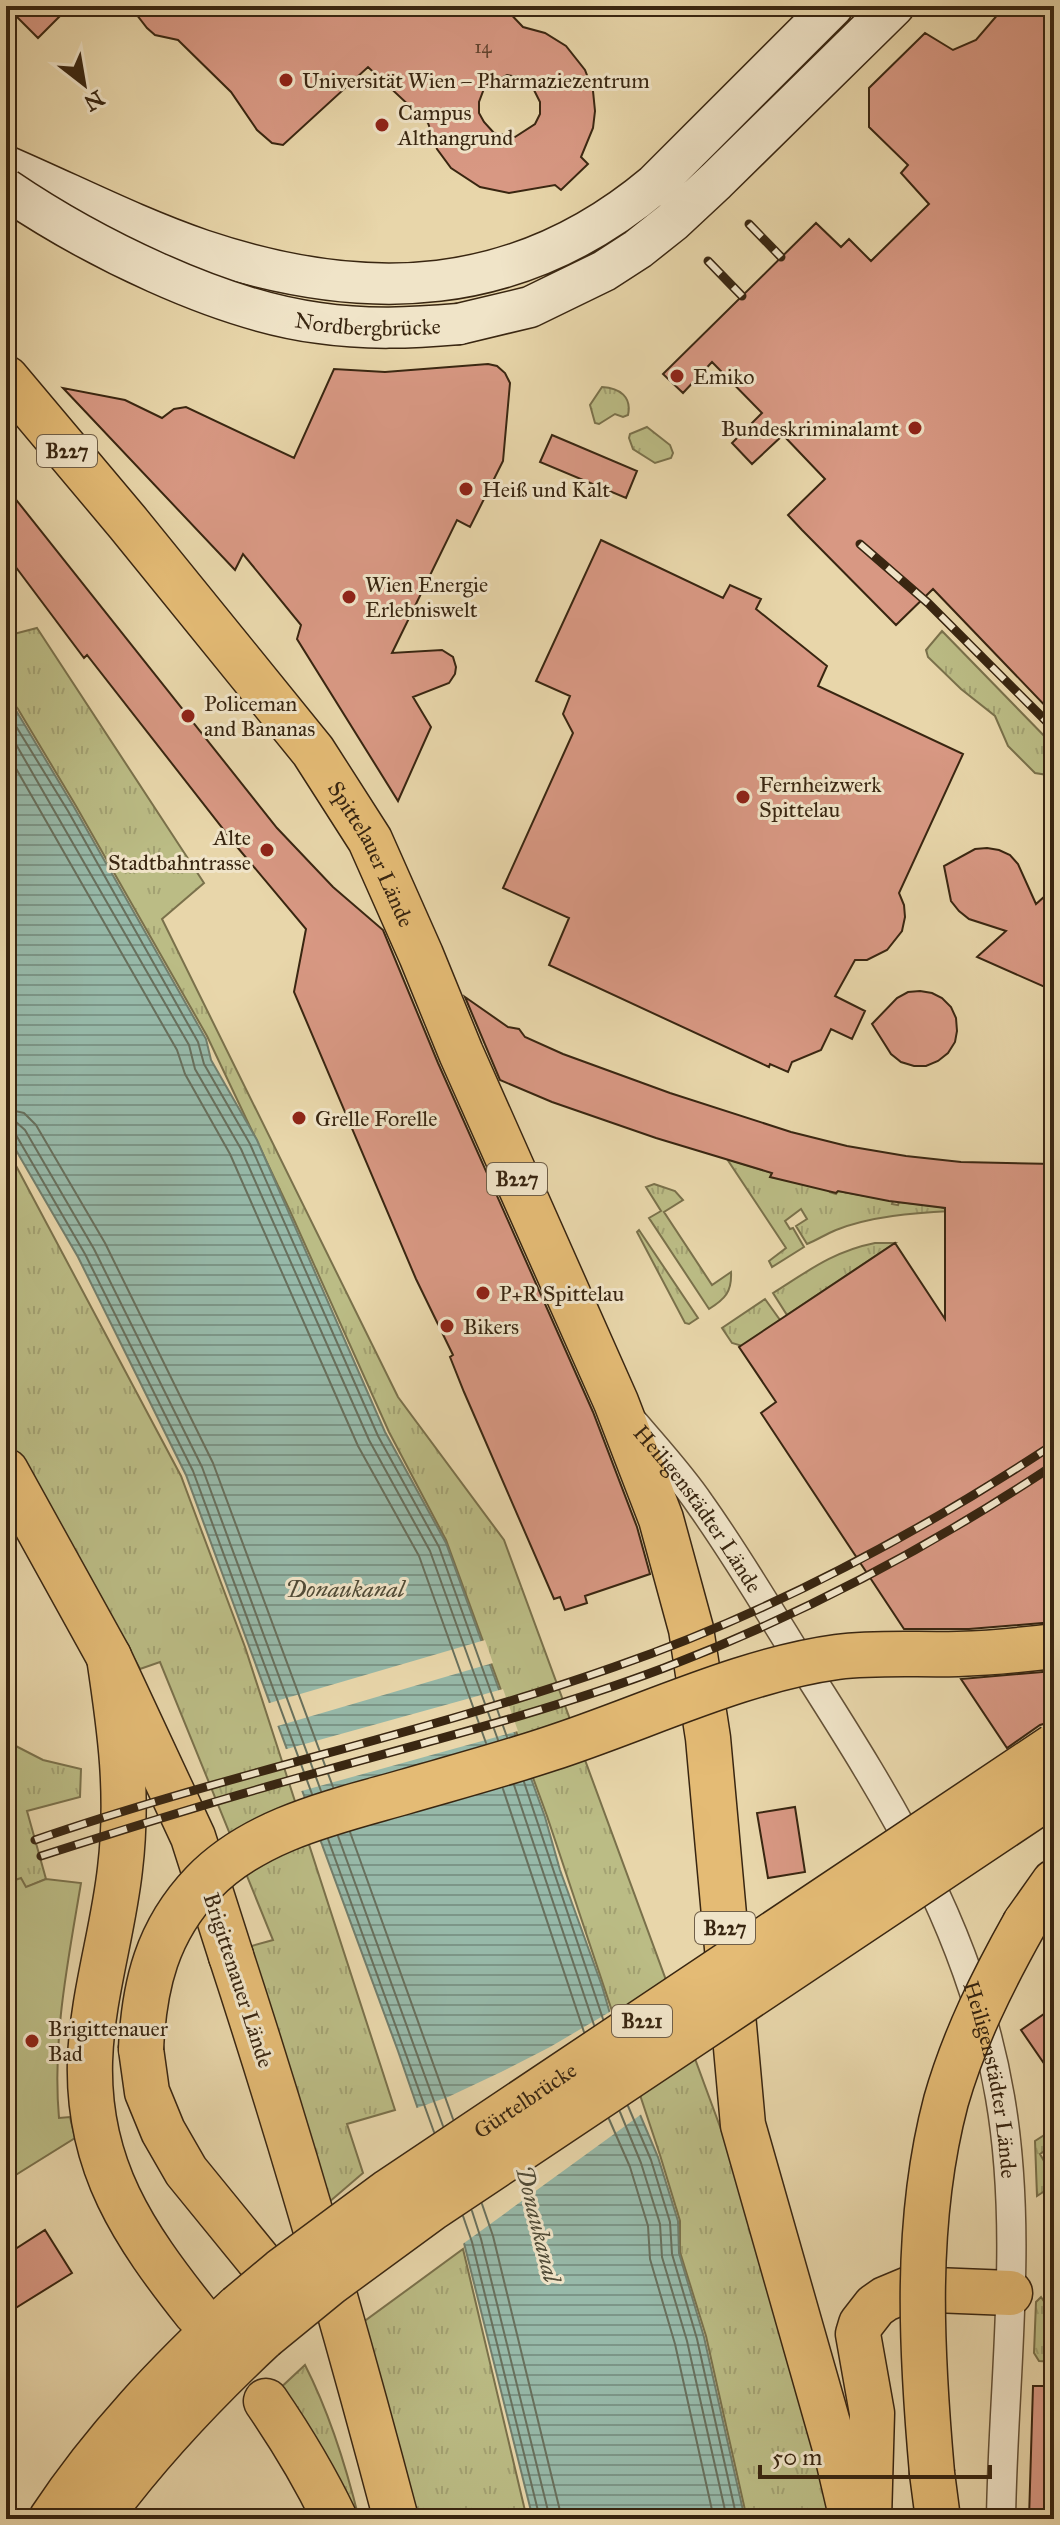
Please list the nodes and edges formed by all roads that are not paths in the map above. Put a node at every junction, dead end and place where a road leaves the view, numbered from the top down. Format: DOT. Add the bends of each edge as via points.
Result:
graph roads {
  1 [pos="833,6"];
  2 [pos="894,6"];
  3 [pos="746,94"];
  4 [pos="776,122"];
  5 [pos="6,166"];
  6 [pos="6,189"];
  7 [pos="6,378"];
  8 [pos="616,1402"];
  9 [pos="6,1471"];
  10 [pos="1054,1646"];
  11 [pos="109,1657"];
  12 [pos="1054,1746"];
  13 [pos="1054,1793"];
  14 [pos="1054,1882"];
  15 [pos="1010,2293"];
  16 [pos="233,2319"];
  17 [pos="361,2385"];
  18 [pos="266,2401"];
  19 [pos="51,2519"];
  20 [pos="99,2519"];
  21 [pos="335,2519"];
  22 [pos="396,2519"];
  23 [pos="852,2519"];
  24 [pos="869,2519"];
  25 [pos="938,2519"];
  26 [pos="1001,2519"];
  1 -- 3 [label="main road, Nordbergbrücke"];
  2 -- 4 [label="main road, Nordbergbrücke"];
  3 -- 4 [label="main road"];
  3 -- 5 [label="main road, Nordbergbrücke" via="629,205 576,239 506,268 388,285 283,272 199,249"];
  4 -- 6 [label="main road, Nordbergbrücke, bridge" via="672,222 604,271 530,307 459,324 409,329 317,323 217,296 124,257"];
  7 -- 8 [label="main road, Spittelauer Lände / B227" via="313,751 370,840"];
  8 -- 15 [label="street, Heiligenstädter Lände" via="699,1502 875,1779 936,1893 966,1965 1000,2097 1011,2206"];
  8 -- 23 [label="main road, Heiligenstädter Lände / B227" via="661,1519 691,1629 708,1738 743,2125"];
  9 -- 11 [label="main road, Brigittenauer Lände"];
  10 -- 17 [label="main road, bridge" via="875,1654 793,1665 550,1749 295,1825 234,1857 203,1883 179,1912 149,1978 141,2049 147,2092 186,2171"];
  11 -- 16 [label="main road" via="122,1739 125,1805 90,2061 94,2121 107,2172 157,2265"];
  11 -- 17 [label="main road, Brigittenauer Lände" via="193,1837 289,2132"];
  12 -- 16 [label="main road, Gürtelbrücke / B221, bridge" via="389,2191 292,2262"];
  13 -- 16 [label="main road, Gürtelbrücke / B221, bridge" via="431,2209 330,2283"];
  14 -- 25 [label="main road, bridge" via="993,1979 946,2102 933,2167 922,2304"];
  15 -- 24 [label="main road" via="909,2289 875,2306 861,2324 858,2334 872,2413"];
  15 -- 26 [label="street, Heiligenstädter Lände"];
  16 -- 19 [label="main road, Gürtelbrücke / B221" via="184,2357 141,2404"];
  16 -- 20 [label="main road, Gürtelbrücke / B221" via="219,2379 155,2447"];
  17 -- 22 [label="main road, Brigittenauer Lände"];
  18 -- 21 [label="main road"];
}
